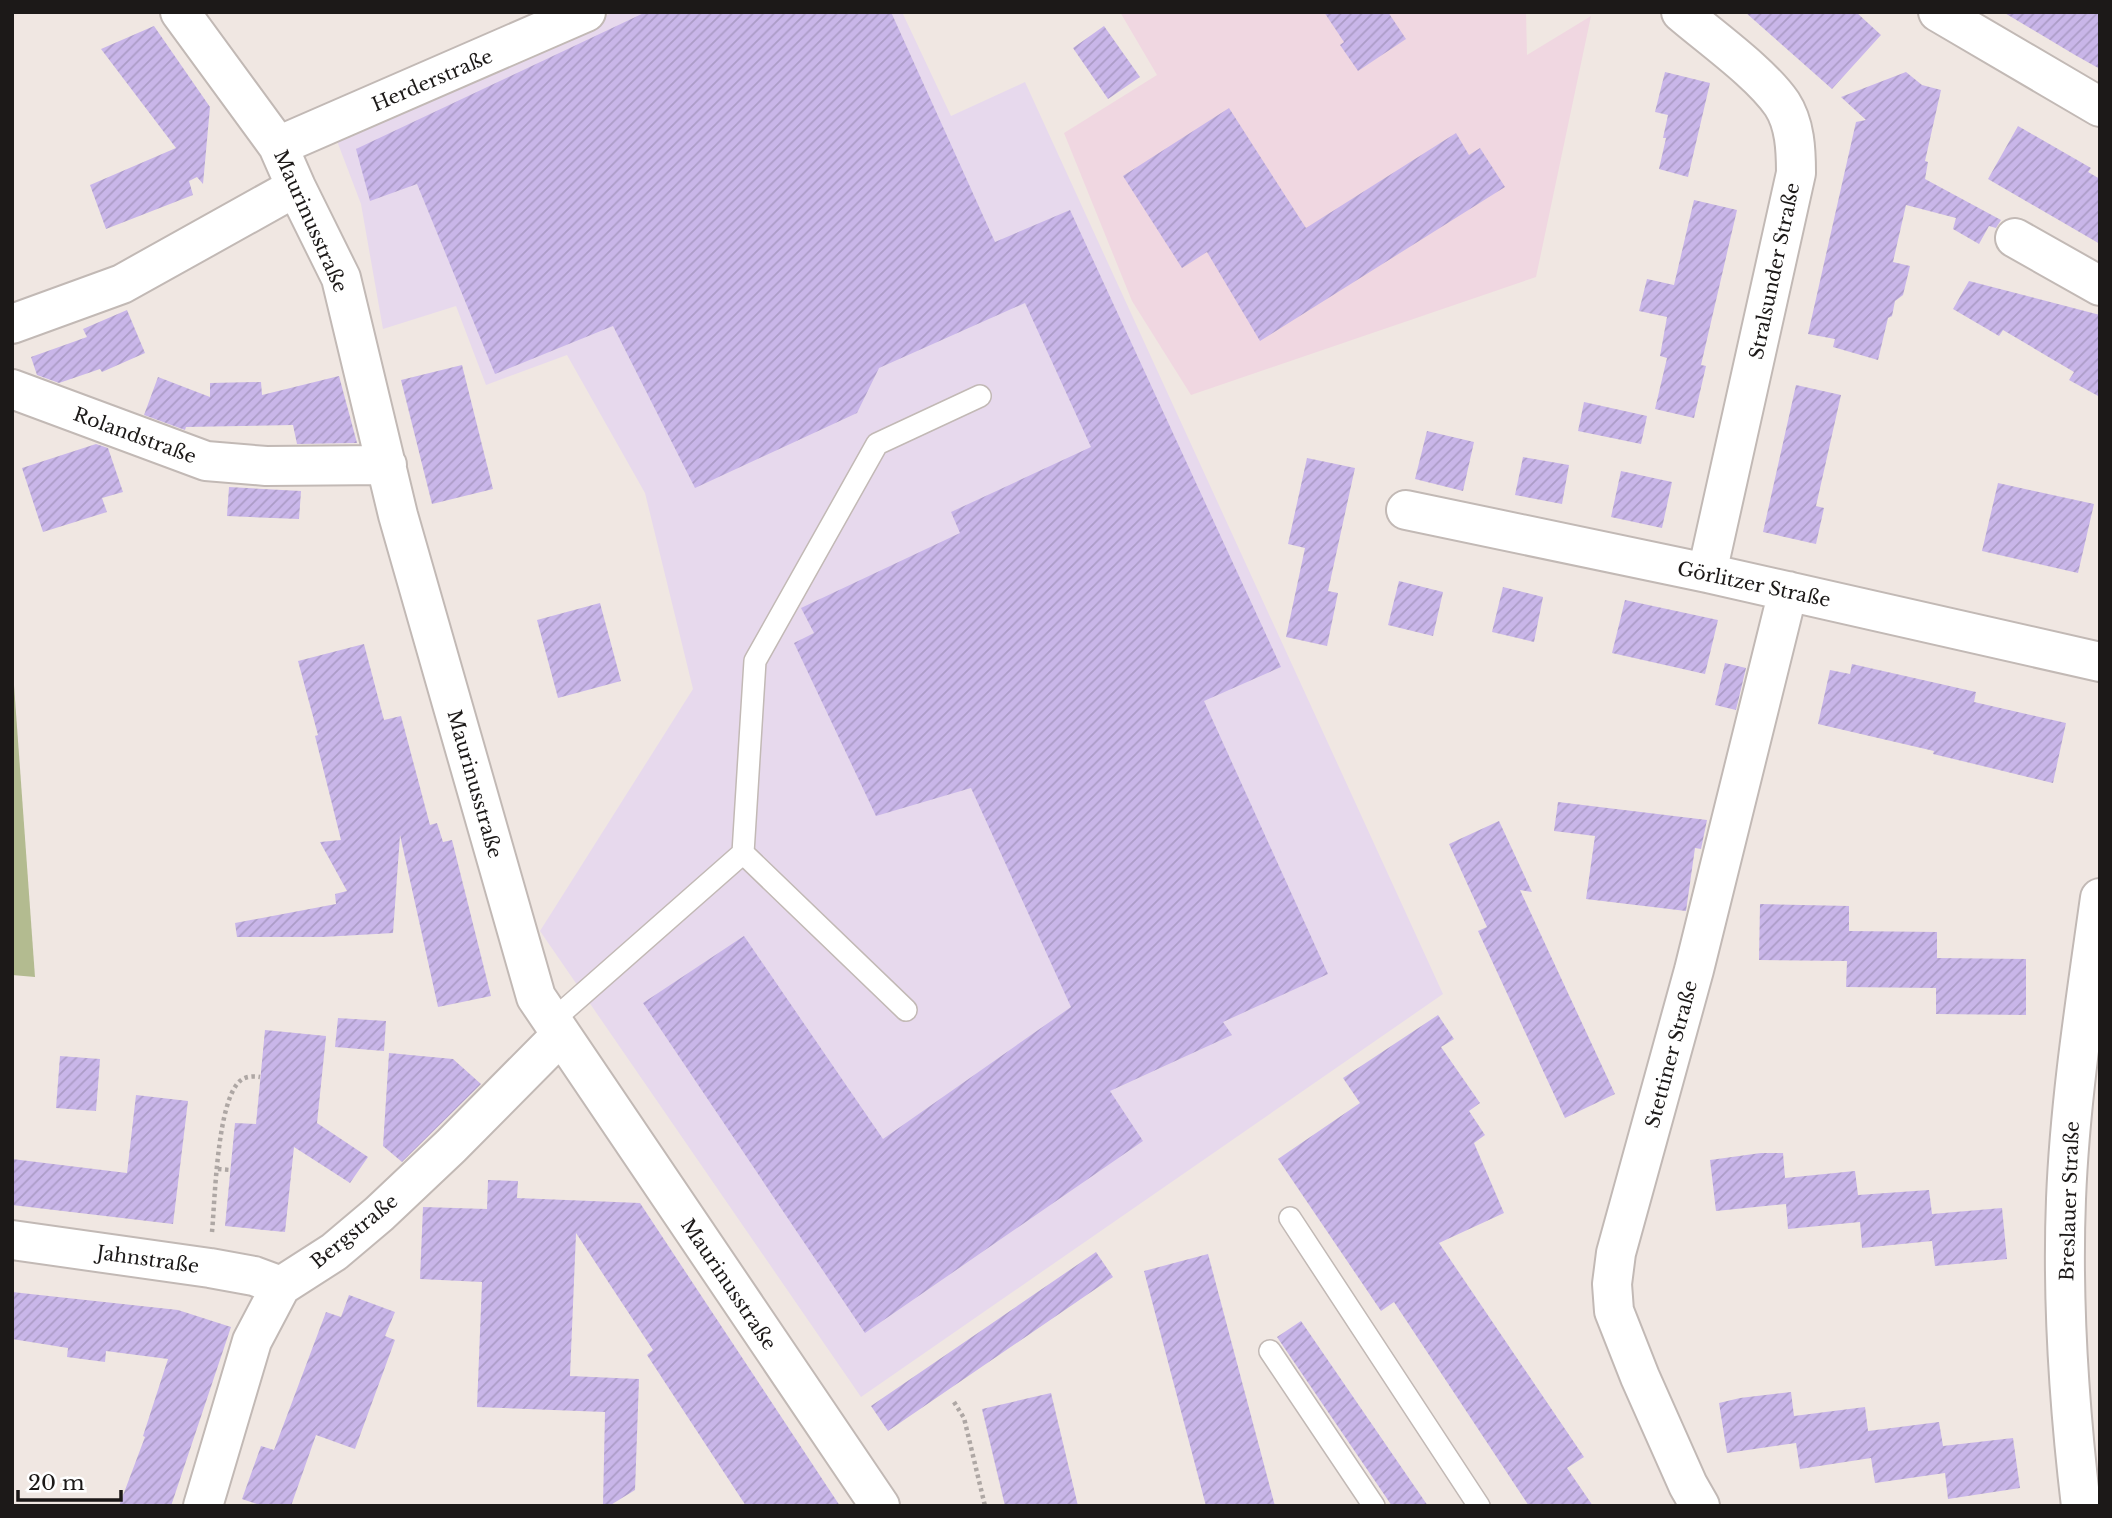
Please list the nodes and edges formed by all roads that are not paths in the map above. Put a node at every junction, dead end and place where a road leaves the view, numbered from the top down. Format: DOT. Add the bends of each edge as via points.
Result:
graph roads {
  1 [pos="180,12"];
  2 [pos="586,12"];
  3 [pos="1681,12"];
  4 [pos="1938,12"];
  5 [pos="2100,107"];
  6 [pos="278,146"];
  7 [pos="296,187"];
  8 [pos="2015,238"];
  9 [pos="2100,286"];
  10 [pos="12,324"];
  11 [pos="12,389"];
  12 [pos="980,396"];
  13 [pos="387,465"];
  14 [pos="1406,510"];
  15 [pos="1707,573"];
  16 [pos="1788,591"];
  17 [pos="2099,655"];
  18 [pos="743,853"];
  19 [pos="2100,898"];
  20 [pos="906,1010"];
  21 [pos="556,1029"];
  22 [pos="1290,1218"];
  23 [pos="12,1240"];
  24 [pos="281,1286"];
  25 [pos="1270,1351"];
  26 [pos="203,1506"];
  27 [pos="880,1506"];
  28 [pos="1374,1506"];
  29 [pos="1479,1506"];
  30 [pos="1700,1506"];
  31 [pos="2081,1506"];
  1 -- 6 [label="street, Maurinusstraße"];
  2 -- 6 [label="street, Herderstraße"];
  3 -- 15 [label="street, Stralsunder Straße" via="1765,84 1783,106 1796,147 1796,173"];
  4 -- 5 [label="street"];
  6 -- 7 [label="street, Maurinusstraße"];
  7 -- 10 [label="street" via="122,284"];
  7 -- 13 [label="street, Maurinusstraße" via="341,278"];
  8 -- 9 [label="street"];
  11 -- 13 [label="street, Rolandstraße" via="206,461 266,466"];
  12 -- 18 [label="lane" via="877,444 755,661"];
  13 -- 21 [label="street, Maurinusstraße" via="536,997"];
  14 -- 15 [label="street, Görlitzer Straße"];
  15 -- 16 [label="street, Görlitzer Straße"];
  16 -- 17 [label="street, Görlitzer Straße"];
  16 -- 30 [label="street, Stettiner Straße" via="1694,970 1616,1253 1612,1284 1615,1311 1636,1366"];
  18 -- 20 [label="lane"];
  18 -- 21 [label="lane"];
  19 -- 31 [label="street, Breslauer Straße" via="2074,1085 2066,1199 2072,1429"];
  21 -- 24 [label="street, Bergstraße" via="451,1146 379,1214 334,1252"];
  21 -- 27 [label="street, Maurinusstraße"];
  22 -- 29 [label="lane"];
  23 -- 24 [label="street, Jahnstraße" via="209,1268"];
  24 -- 26 [label="street, Bergstraße" via="252,1341"];
  25 -- 28 [label="lane"];
}
